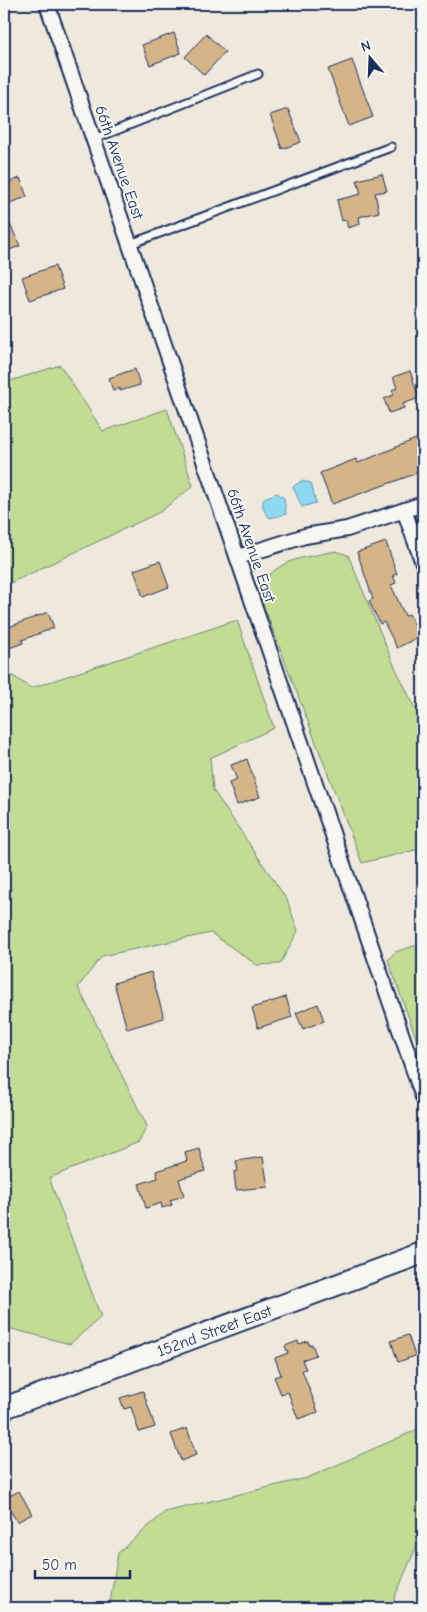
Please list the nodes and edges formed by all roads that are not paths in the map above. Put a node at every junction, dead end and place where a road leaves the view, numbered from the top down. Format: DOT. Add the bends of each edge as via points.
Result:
graph roads {
  1 [pos="47,4"];
  2 [pos="258,74"];
  3 [pos="94,139"];
  4 [pos="391,147"];
  5 [pos="130,244"];
  6 [pos="423,504"];
  7 [pos="404,510"];
  8 [pos="238,557"];
  9 [pos="423,563"];
  10 [pos="423,1098"];
  11 [pos="423,1253"];
  12 [pos="4,1408"];
  1 -- 3 [label="street, 66th Avenue East"];
  2 -- 3 [label="lane"];
  3 -- 5 [label="street, 66th Avenue East"];
  4 -- 5 [label="lane"];
  5 -- 8 [label="street, 66th Avenue East"];
  6 -- 7 [label="street"];
  7 -- 8 [label="street" via="347,529 305,536"];
  7 -- 9 [label="street"];
  8 -- 10 [label="street, 66th Avenue East"];
  11 -- 12 [label="street, 152nd Street East"];
}
